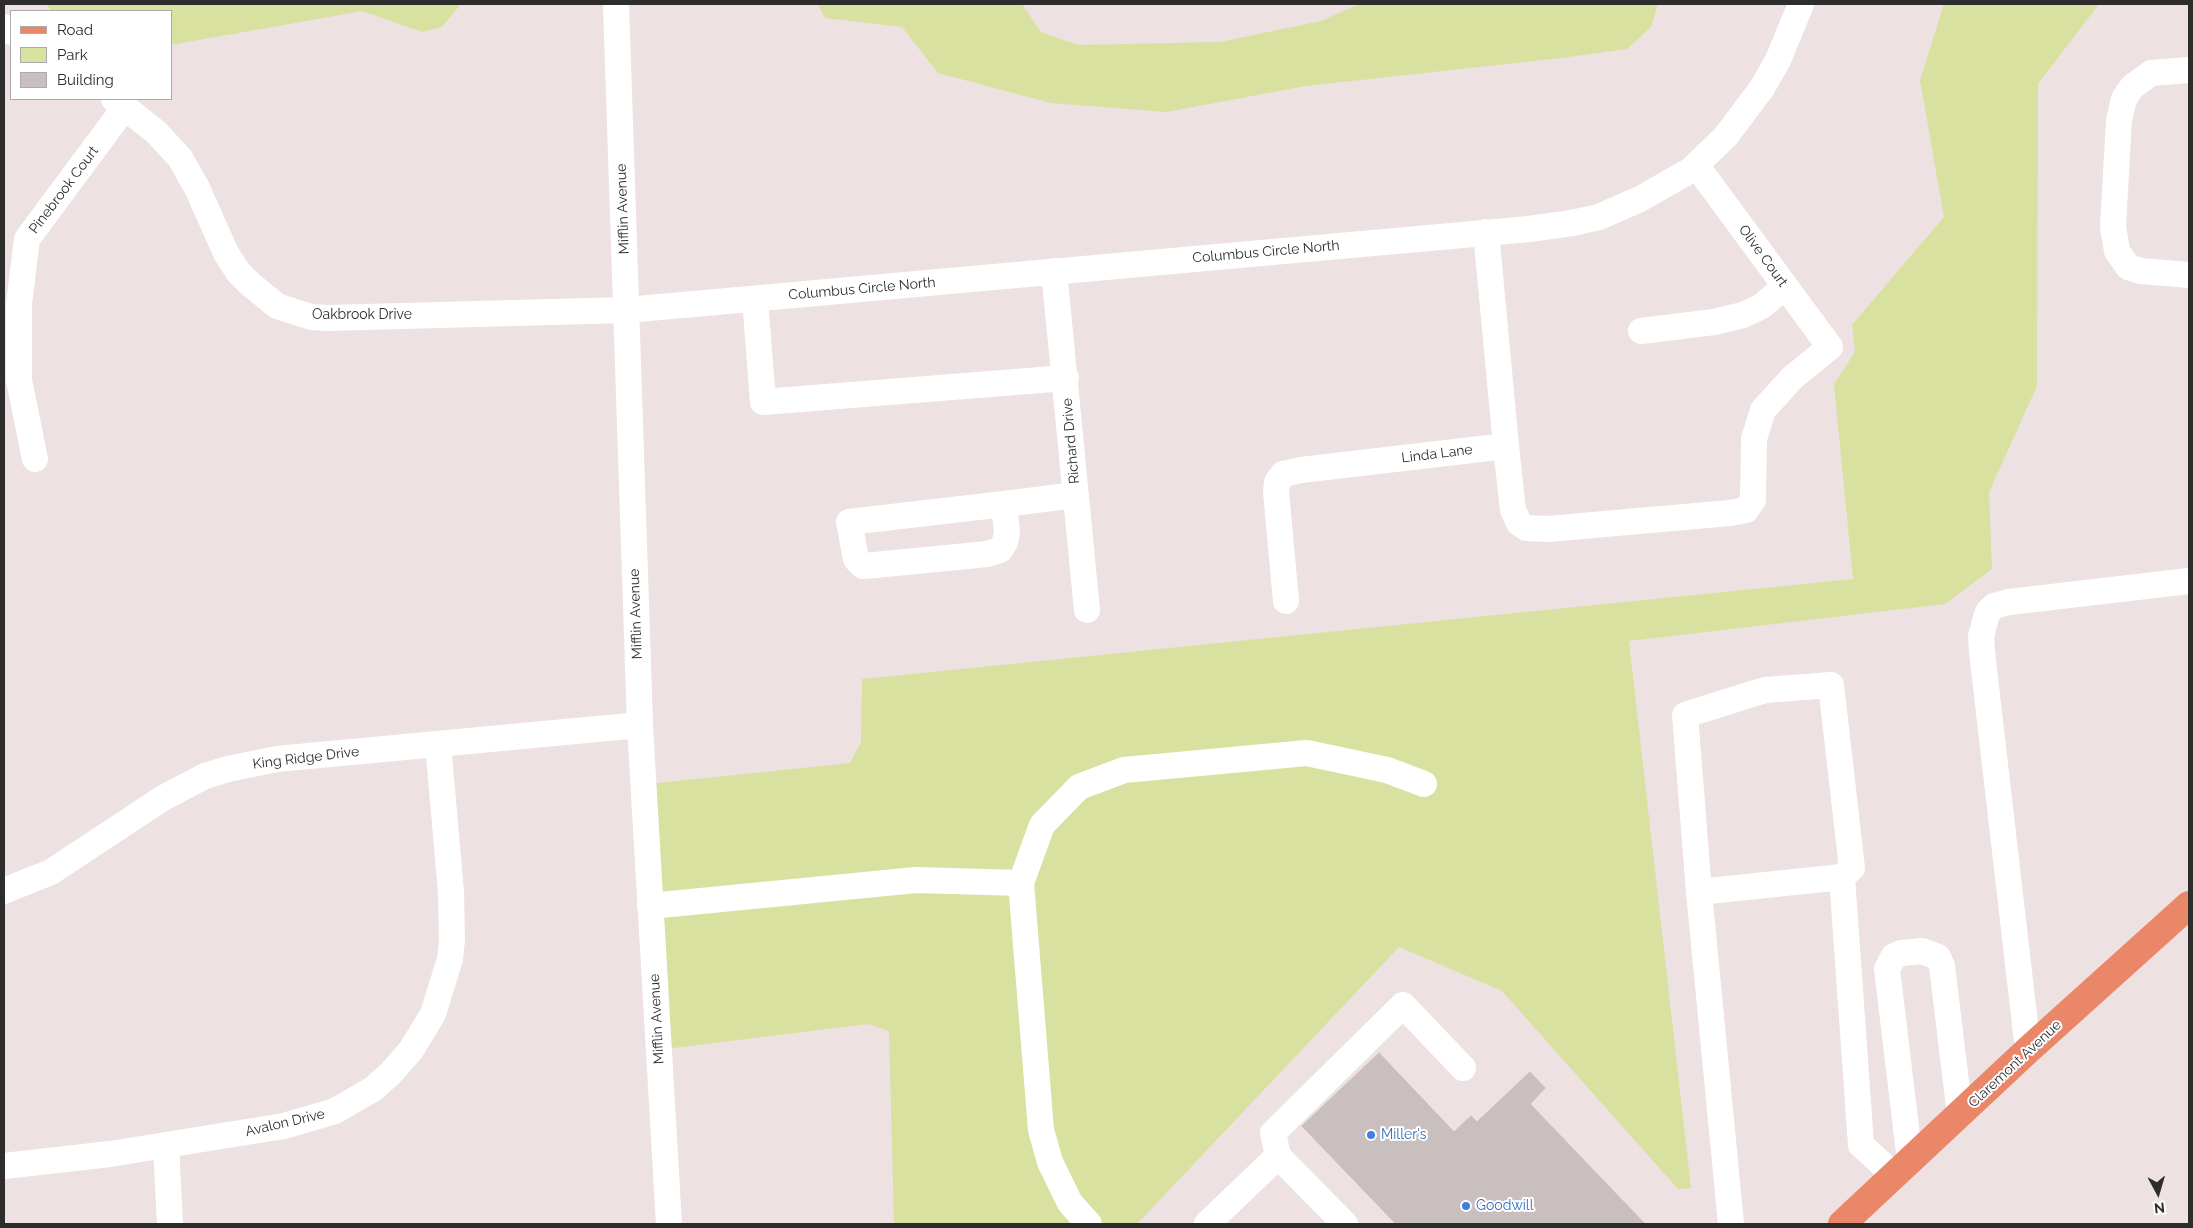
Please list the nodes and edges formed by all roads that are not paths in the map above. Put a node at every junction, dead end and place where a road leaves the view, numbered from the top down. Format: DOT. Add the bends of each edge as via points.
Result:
graph roads {
  1 [pos="616,4"];
  2 [pos="1801,4"];
  3 [pos="2189,70"];
  4 [pos="120,103"];
  5 [pos="1696,165"];
  6 [pos="1486,232"];
  7 [pos="1054,271"];
  8 [pos="2189,275"];
  9 [pos="1785,286"];
  10 [pos="755,298"];
  11 [pos="627,310"];
  12 [pos="1641,332"];
  13 [pos="1066,378"];
  14 [pos="1506,446"];
  15 [pos="35,459"];
  16 [pos="1076,495"];
  17 [pos="1004,504"];
  18 [pos="2189,580"];
  19 [pos="1286,601"];
  20 [pos="1087,610"];
  21 [pos="640,724"];
  22 [pos="438,744"];
  23 [pos="1424,784"];
  24 [pos="1842,877"];
  25 [pos="1021,883"];
  26 [pos="4,890"];
  27 [pos="1699,892"];
  28 [pos="2189,905"];
  29 [pos="650,906"];
  30 [pos="2028,1050"];
  31 [pos="1463,1068"];
  32 [pos="1960,1115"];
  33 [pos="166,1145"];
  34 [pos="1278,1156"];
  35 [pos="4,1166"];
  36 [pos="1902,1168"];
  37 [pos="170,1224"];
  38 [pos="669,1224"];
  39 [pos="1089,1224"];
  40 [pos="1207,1224"];
  41 [pos="1344,1224"];
  42 [pos="1731,1224"];
  43 [pos="1842,1224"];
  1 -- 11 [label="street, Mifflin Avenue"];
  2 -- 5 [label="street, Columbus Circle North" via="1788,41 1762,88 1726,136"];
  3 -- 8 [label="street" via="2151,73 2132,87 2124,99 2119,120 2113,226 2117,251 2128,267 2141,272"];
  4 -- 11 [label="street, Oakbrook Drive" via="156,132 180,158 238,272 276,306 311,317 327,318"];
  4 -- 15 [label="street, Pinebrook Court" via="27,239 19,304 19,380"];
  5 -- 6 [label="street, Columbus Circle North" via="1656,191 1599,216 1572,223"];
  5 -- 9 [label="street, Olive Court"];
  6 -- 7 [label="street, Columbus Circle North"];
  6 -- 14 [label="street"];
  7 -- 10 [label="street, Columbus Circle North"];
  7 -- 13 [label="street, Richard Drive"];
  9 -- 12 [label="street" via="1762,306 1743,315"];
  9 -- 14 [label="street, Olive Court" via="1830,347 1792,378 1763,410 1754,439 1753,500 1746,510 1548,529 1526,528 1512,510"];
  10 -- 11 [label="street, Columbus Circle North"];
  10 -- 13 [label="street" via="763,402"];
  11 -- 21 [label="street, Mifflin Avenue"];
  13 -- 16 [label="street, Richard Drive"];
  14 -- 19 [label="street, Linda Lane" via="1283,474 1277,482 1276,492"];
  16 -- 17 [label="street"];
  16 -- 20 [label="street, Richard Drive"];
  17 -- 17 [label="street" via="1007,532 1000,550 875,566 863,566 856,559 849,522"];
  18 -- 30 [label="street" via="2009,602 1994,606 1984,621 1982,652"];
  21 -- 22 [label="street, King Ridge Drive"];
  21 -- 29 [label="street, Mifflin Avenue"];
  22 -- 26 [label="street, King Ridge Drive" via="277,759 205,776 170,794 51,872"];
  22 -- 33 [label="street, Avalon Drive" via="452,892 452,940 442,988 423,1032 391,1073 373,1089 335,1111 284,1126"];
  23 -- 25 [label="street" via="1388,770 1307,753 1124,770 1079,787 1042,825"];
  24 -- 27 [label="street"];
  24 -- 27 [label="street" via="1852,868 1831,685 1765,690 1685,715"];
  24 -- 36 [label="street" via="1861,1145"];
  25 -- 29 [label="street" via="916,880"];
  25 -- 39 [label="street" via="1041,1130 1050,1162 1070,1203"];
  27 -- 42 [label="street"];
  28 -- 30 [label="main road, Claremont Avenue"];
  29 -- 38 [label="street, Mifflin Avenue"];
  30 -- 32 [label="main road, Claremont Avenue"];
  31 -- 34 [label="street" via="1403,1005 1273,1132"];
  32 -- 36 [label="main road, Claremont Avenue"];
  32 -- 36 [label="street" via="1942,966 1938,957 1922,951 1894,956 1887,969"];
  33 -- 35 [label="street, Avalon Drive"];
  33 -- 37 [label="street"];
  34 -- 40 [label="street"];
  34 -- 41 [label="street"];
  36 -- 43 [label="main road, Claremont Avenue"];
}
